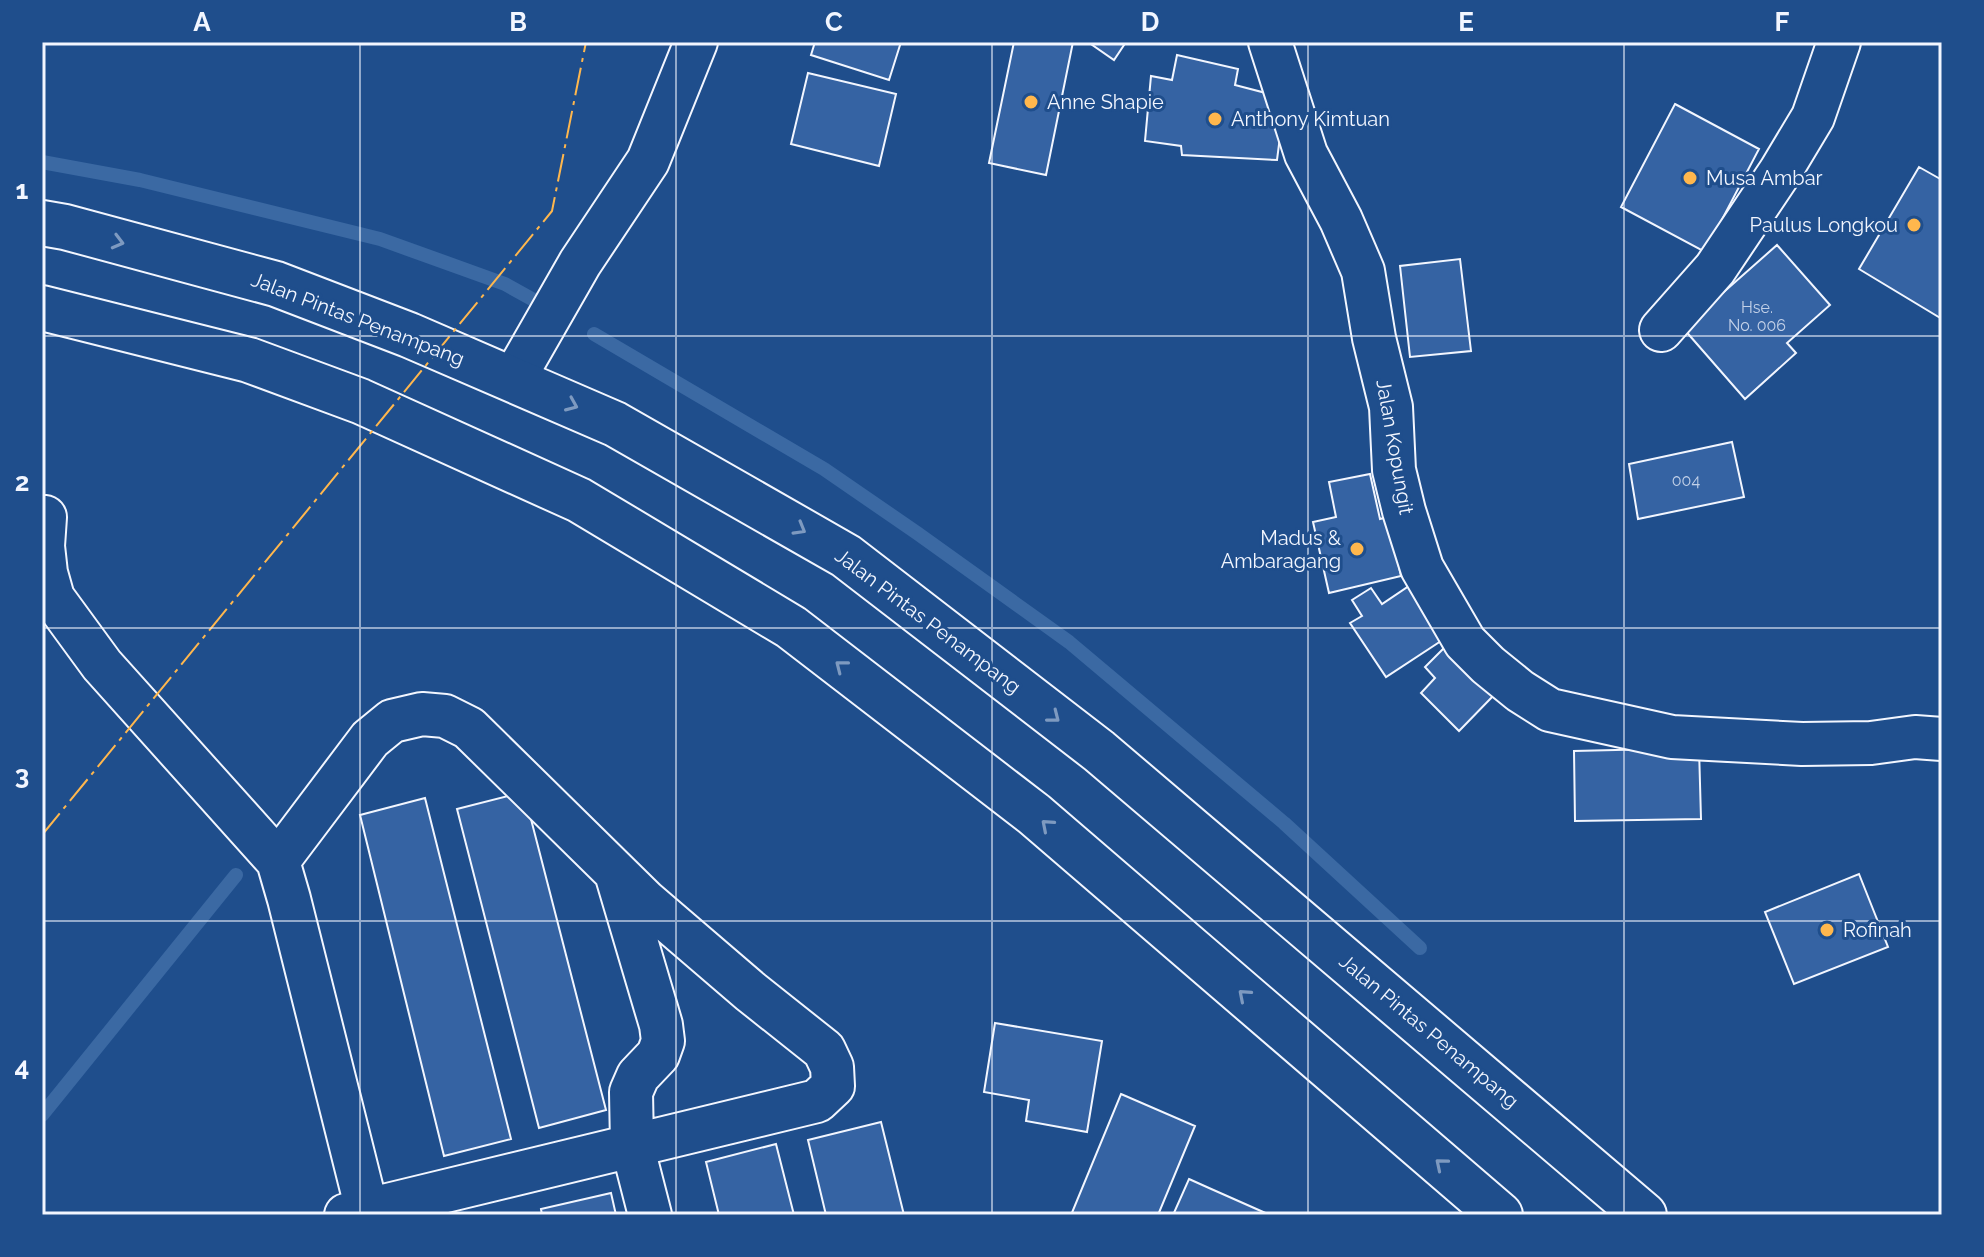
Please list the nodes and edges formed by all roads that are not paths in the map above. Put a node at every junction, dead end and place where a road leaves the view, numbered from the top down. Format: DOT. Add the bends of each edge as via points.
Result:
graph roads {
  1 [pos="696,42"];
  2 [pos="1270,42"];
  3 [pos="1839,42"];
  4 [pos="42,223"];
  5 [pos="42,308"];
  6 [pos="1661,330"];
  7 [pos="513,380"];
  8 [pos="45,517"];
  9 [pos="1942,739"];
  10 [pos="278,861"];
  11 [pos="615,872"];
  12 [pos="632,1145"];
  13 [pos="361,1213"];
  14 [pos="650,1215"];
  15 [pos="1500,1215"];
  16 [pos="1644,1215"];
  1 -- 7 [label="street" via="648,161 580,263"];
  2 -- 9 [label="street, Jalan Kopungit" via="1306,154 1363,271 1391,407 1394,470 1422,568 1465,642 1550,710 1672,737 1802,744"];
  3 -- 6 [label="street" via="1813,117 1780,172 1715,269"];
  4 -- 7 [label="main road, Jalan Pintas Penampang, one-way" via="276,284"];
  15 -- 5 [label="main road, one-way" via="1034,814 791,627 579,500 360,401 249,360"];
  7 -- 16 [label="main road, Jalan Pintas Penampang, one-way" via="615,424 846,556 1099,751"];
  8 -- 10 [label="street" via="43,546 53,598 102,665"];
  10 -- 11 [label="street" via="370,739 392,721 422,714 445,716 469,728"];
  10 -- 13 [label="street"];
  11 -- 12 [label="street" via="663,1041 631,1092"];
  11 -- 12 [label="street" via="824,1050 832,1067 833,1086 817,1101"];
  12 -- 13 [label="street"];
  12 -- 14 [label="street"];
}
